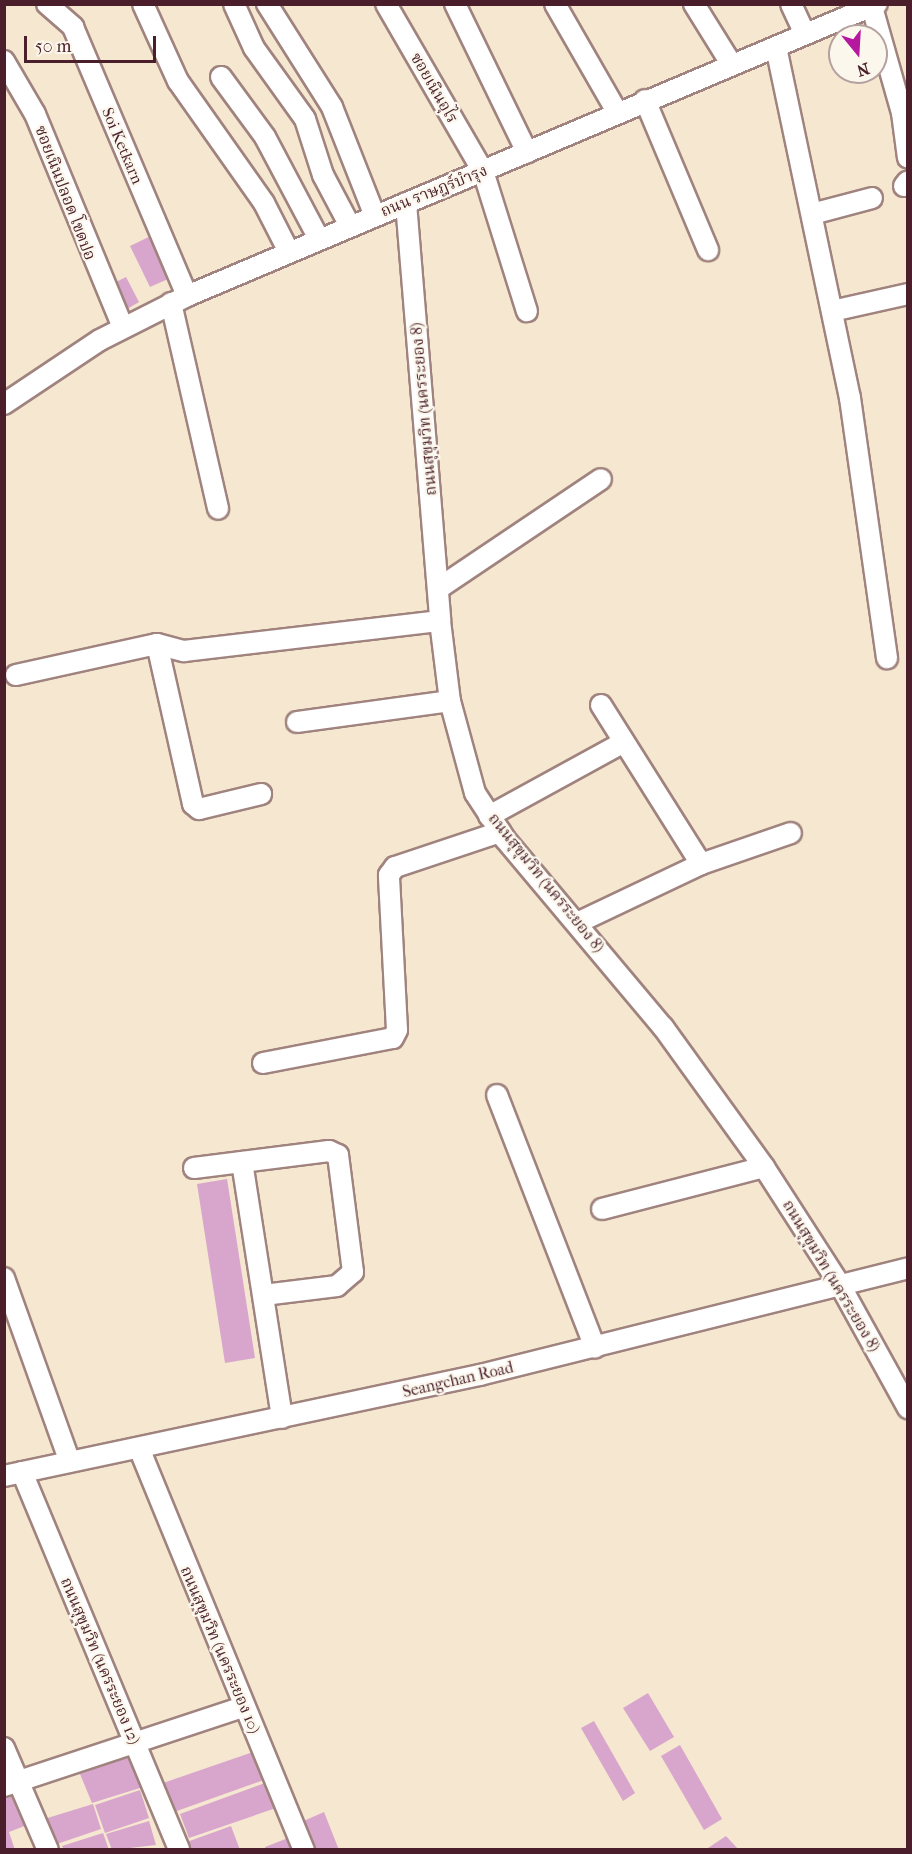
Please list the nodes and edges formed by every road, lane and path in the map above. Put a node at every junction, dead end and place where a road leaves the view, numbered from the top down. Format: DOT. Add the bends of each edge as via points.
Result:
graph roads {
  1 [pos="47,4"];
  2 [pos="143,4"];
  3 [pos="234,4"];
  4 [pos="267,4"];
  5 [pos="386,4"];
  6 [pos="455,4"];
  7 [pos="555,4"];
  8 [pos="694,4"];
  9 [pos="791,4"];
  10 [pos="874,6"];
  11 [pos="805,34"];
  12 [pos="776,47"];
  13 [pos="4,61"];
  14 [pos="732,65"];
  15 [pos="222,77"];
  16 [pos="645,100"];
  17 [pos="617,112"];
  18 [pos="527,153"];
  19 [pos="908,158"];
  20 [pos="483,171"];
  21 [pos="872,198"];
  22 [pos="406,203"];
  23 [pos="812,214"];
  24 [pos="375,216"];
  25 [pos="350,226"];
  26 [pos="319,239"];
  27 [pos="708,250"];
  28 [pos="289,252"];
  29 [pos="908,294"];
  30 [pos="179,300"];
  31 [pos="527,311"];
  32 [pos="832,311"];
  33 [pos="123,327"];
  34 [pos="4,404"];
  35 [pos="602,479"];
  36 [pos="219,509"];
  37 [pos="440,588"];
  38 [pos="440,621"];
  39 [pos="157,644"];
  40 [pos="887,658"];
  41 [pos="16,675"];
  42 [pos="450,701"];
  43 [pos="600,705"];
  44 [pos="297,722"];
  45 [pos="624,742"];
  46 [pos="261,794"];
  47 [pos="495,824"];
  48 [pos="791,833"];
  49 [pos="701,864"];
  50 [pos="577,923"];
  51 [pos="263,1063"];
  52 [pos="497,1095"];
  53 [pos="242,1162"];
  54 [pos="764,1167"];
  55 [pos="194,1168"];
  56 [pos="602,1209"];
  57 [pos="908,1268"];
  58 [pos="4,1278"];
  59 [pos="840,1285"];
  60 [pos="264,1295"];
  61 [pos="595,1348"];
  62 [pos="908,1408"];
  63 [pos="282,1418"];
  64 [pos="139,1448"];
  65 [pos="70,1462"];
  66 [pos="14,1474"];
  67 [pos="243,1707"];
  68 [pos="134,1743"];
  69 [pos="4,1748"];
  70 [pos="12,1784"];
  71 [pos="48,1850"];
  72 [pos="179,1850"];
  73 [pos="304,1850"];
  1 -- 30 [label="street, Soi Ketkarn" via="73,27"];
  2 -- 28 [label="street" via="178,81 264,203"];
  3 -- 25 [label="street" via="254,48 305,119 323,175"];
  4 -- 24 [label="street" via="332,107"];
  5 -- 20 [label="street, ซอยเนินอุไร"];
  6 -- 18 [label="street"];
  7 -- 17 [label="street"];
  8 -- 14 [label="street"];
  9 -- 11 [label="street"];
  10 -- 11 [label="street, ถนน ราษฎร์บำรุง"];
  10 -- 19 [label="street" via="902,113"];
  11 -- 12 [label="street, ถนน ราษฎร์บำรุง"];
  12 -- 14 [label="street, ถนน ราษฎร์บำรุง"];
  12 -- 23 [label="street"];
  13 -- 33 [label="street, ซอยเนินปลอด โขดปอ" via="35,114"];
  14 -- 16 [label="street, ถนน ราษฎร์บำรุง"];
  15 -- 26 [label="street" via="265,136"];
  16 -- 17 [label="street, ถนน ราษฎร์บำรุง"];
  16 -- 27 [label="street"];
  17 -- 18 [label="street, ถนน ราษฎร์บำรุง"];
  18 -- 20 [label="street, ถนน ราษฎร์บำรุง"];
  20 -- 22 [label="street, ถนน ราษฎร์บำรุง"];
  20 -- 31 [label="street, ซอยเนินอุไร"];
  21 -- 23 [label="street"];
  22 -- 24 [label="street, ถนน ราษฎร์บำรุง"];
  22 -- 37 [label="street, ถนนสุขุมวิท (นครระยอง 8)"];
  23 -- 32 [label="street"];
  24 -- 25 [label="street, ถนน ราษฎร์บำรุง"];
  25 -- 26 [label="street, ถนน ราษฎร์บำรุง"];
  26 -- 28 [label="street, ถนน ราษฎร์บำรุง"];
  28 -- 30 [label="street, ถนน ราษฎร์บำรุง"];
  29 -- 32 [label="street"];
  30 -- 33 [label="street, ถนน ราษฎร์บำรุง"];
  30 -- 36 [label="street, Soi Ketkarn"];
  32 -- 40 [label="street"];
  33 -- 34 [label="street, ถนน ราษฎร์บำรุง"];
  35 -- 37 [label="street"];
  37 -- 38 [label="street, ถนนสุขุมวิท (นครระยอง 8)"];
  38 -- 39 [label="street" via="184,651"];
  38 -- 42 [label="street, ถนนสุขุมวิท (นครระยอง 8)"];
  39 -- 41 [label="street"];
  39 -- 46 [label="street" via="193,804 200,809"];
  42 -- 44 [label="street"];
  42 -- 47 [label="street, ถนนสุขุมวิท (นครระยอง 8)" via="467,771"];
  43 -- 45 [label="street"];
  45 -- 47 [label="street"];
  45 -- 49 [label="street"];
  47 -- 50 [label="street, ถนนสุขุมวิท (นครระยอง 8)"];
  47 -- 51 [label="street" via="395,867 390,875 398,1030 393,1038"];
  48 -- 49 [label="street"];
  49 -- 50 [label="street"];
  50 -- 54 [label="street, ถนนสุขุมวิท (นครระยอง 8)" via="663,1027"];
  52 -- 61 [label="street"];
  53 -- 55 [label="street"];
  53 -- 60 [label="street"];
  53 -- 60 [label="street" via="329,1150 342,1165 353,1272 338,1286"];
  54 -- 56 [label="street"];
  54 -- 59 [label="street, ถนนสุขุมวิท (นครระยอง 8)"];
  57 -- 59 [label="street, Seangchan Road"];
  58 -- 65 [label="street"];
  59 -- 61 [label="street, Seangchan Road"];
  59 -- 62 [label="street, ถนนสุขุมวิท (นครระยอง 8)"];
  60 -- 63 [label="street"];
  61 -- 63 [label="street, Seangchan Road"];
  63 -- 64 [label="street, Seangchan Road"];
  64 -- 65 [label="street, Seangchan Road"];
  64 -- 67 [label="street, ถนนสุขุมวิท (นครระยอง 10)"];
  65 -- 66 [label="street, Seangchan Road"];
  66 -- 68 [label="street, ถนนสุขุมวิท (นครระยอง 12)"];
  67 -- 68 [label="street"];
  67 -- 73 [label="street, ถนนสุขุมวิท (นครระยอง 10)"];
  68 -- 70 [label="street"];
  68 -- 72 [label="street, ถนนสุขุมวิท (นครระยอง 12)"];
  69 -- 70 [label="street"];
  70 -- 71 [label="street"];
}
